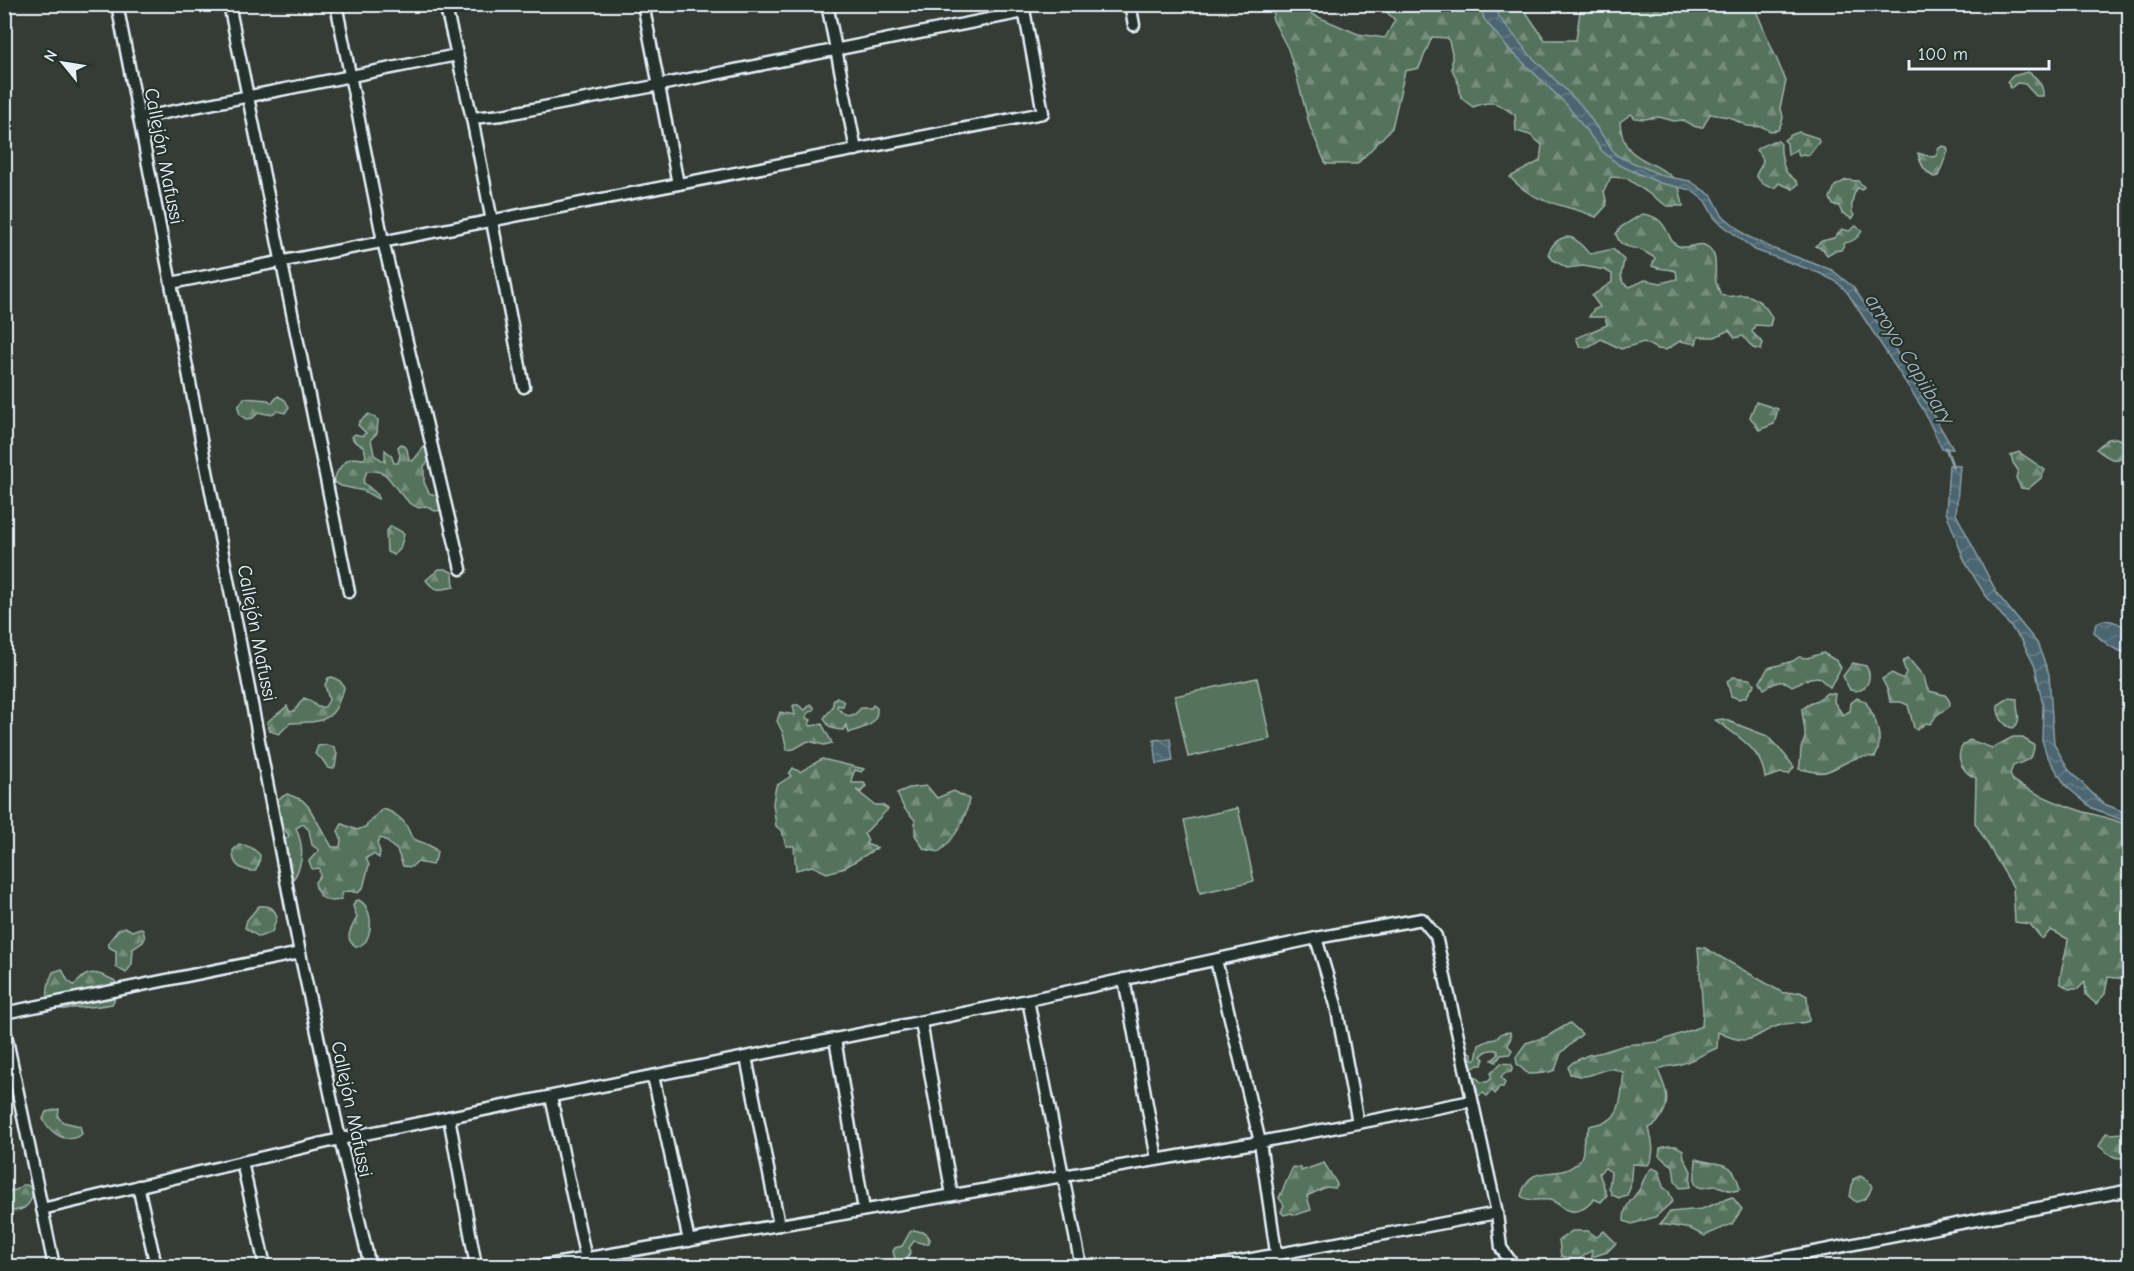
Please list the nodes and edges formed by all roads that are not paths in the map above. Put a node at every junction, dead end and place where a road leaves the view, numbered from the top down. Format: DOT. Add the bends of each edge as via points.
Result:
graph roads {
  1 [pos="117,4"];
  2 [pos="229,4"];
  3 [pos="336,4"];
  4 [pos="445,4"];
  5 [pos="643,4"];
  6 [pos="827,4"];
  7 [pos="1130,4"];
  8 [pos="1024,8"];
  9 [pos="1134,25"];
  10 [pos="836,49"];
  11 [pos="457,55"];
  12 [pos="351,76"];
  13 [pos="660,85"];
  14 [pos="247,97"];
  15 [pos="139,118"];
  16 [pos="472,118"];
  17 [pos="856,150"];
  18 [pos="678,184"];
  19 [pos="491,220"];
  20 [pos="383,242"];
  21 [pos="280,261"];
  22 [pos="171,283"];
  23 [pos="524,387"];
  24 [pos="461,569"];
  25 [pos="349,592"];
  26 [pos="1316,938"];
  27 [pos="300,953"];
  28 [pos="1216,960"];
  29 [pos="1124,979"];
  30 [pos="1028,1000"];
  31 [pos="4,1013"];
  32 [pos="921,1022"];
  33 [pos="4,1025"];
  34 [pos="835,1039"];
  35 [pos="746,1057"];
  36 [pos="653,1076"];
  37 [pos="551,1096"];
  38 [pos="1472,1101"];
  39 [pos="449,1117"];
  40 [pos="1358,1123"];
  41 [pos="340,1139"];
  42 [pos="1260,1142"];
  43 [pos="1158,1160"];
  44 [pos="243,1162"];
  45 [pos="1063,1176"];
  46 [pos="138,1186"];
  47 [pos="2130,1190"];
  48 [pos="952,1195"];
  49 [pos="42,1209"];
  50 [pos="864,1210"];
  51 [pos="1497,1213"];
  52 [pos="778,1225"];
  53 [pos="689,1241"];
  54 [pos="1275,1254"];
  55 [pos="586,1259"];
  56 [pos="54,1266"];
  57 [pos="156,1266"];
  58 [pos="265,1266"];
  59 [pos="370,1266"];
  60 [pos="476,1266"];
  61 [pos="542,1266"];
  62 [pos="1081,1266"];
  63 [pos="1214,1266"];
  64 [pos="1278,1266"];
  65 [pos="1514,1266"];
  66 [pos="1742,1266"];
  1 -- 15 [label="street, Callejón Mafussi"];
  2 -- 14 [label="street"];
  3 -- 12 [label="street"];
  4 -- 11 [label="street"];
  5 -- 13 [label="street"];
  6 -- 10 [label="street"];
  7 -- 9 [label="street"];
  8 -- 10 [label="street"];
  8 -- 17 [label="street" via="1043,113"];
  10 -- 13 [label="street"];
  10 -- 17 [label="street"];
  11 -- 12 [label="street"];
  11 -- 16 [label="street"];
  12 -- 14 [label="street"];
  12 -- 20 [label="street"];
  13 -- 16 [label="street"];
  13 -- 18 [label="street"];
  14 -- 15 [label="street"];
  14 -- 21 [label="street"];
  15 -- 22 [label="street, Callejón Mafussi"];
  16 -- 19 [label="street"];
  17 -- 18 [label="street"];
  18 -- 19 [label="street"];
  19 -- 20 [label="street"];
  19 -- 23 [label="street"];
  20 -- 21 [label="street"];
  20 -- 24 [label="street"];
  21 -- 22 [label="street"];
  21 -- 25 [label="street"];
  22 -- 27 [label="street, Callejón Mafussi"];
  26 -- 28 [label="street"];
  26 -- 38 [label="street" via="1422,919 1436,936"];
  26 -- 40 [label="street" via="1336,1005"];
  27 -- 31 [label="street"];
  27 -- 41 [label="street, Callejón Mafussi"];
  28 -- 29 [label="street"];
  28 -- 42 [label="street"];
  29 -- 30 [label="street"];
  29 -- 43 [label="street"];
  30 -- 32 [label="street"];
  30 -- 45 [label="street"];
  32 -- 34 [label="street"];
  32 -- 48 [label="street"];
  33 -- 49 [label="street"];
  34 -- 35 [label="street"];
  34 -- 50 [label="street"];
  35 -- 36 [label="street"];
  35 -- 52 [label="street"];
  36 -- 37 [label="street"];
  36 -- 53 [label="street"];
  37 -- 39 [label="street"];
  37 -- 55 [label="street"];
  38 -- 40 [label="street"];
  38 -- 51 [label="street"];
  39 -- 41 [label="street"];
  39 -- 60 [label="street"];
  40 -- 42 [label="street"];
  41 -- 44 [label="street"];
  41 -- 59 [label="street, Callejón Mafussi"];
  42 -- 43 [label="street"];
  42 -- 54 [label="street"];
  43 -- 45 [label="street"];
  44 -- 46 [label="street"];
  44 -- 58 [label="street"];
  45 -- 48 [label="street"];
  45 -- 62 [label="street"];
  46 -- 49 [label="street"];
  46 -- 57 [label="street"];
  47 -- 66 [label="street"];
  48 -- 50 [label="street"];
  49 -- 56 [label="street"];
  50 -- 52 [label="street"];
  51 -- 54 [label="street"];
  51 -- 65 [label="street" via="1501,1248"];
  52 -- 53 [label="street"];
  53 -- 55 [label="street"];
  54 -- 63 [label="street"];
  54 -- 64 [label="street"];
  55 -- 61 [label="street"];
}
